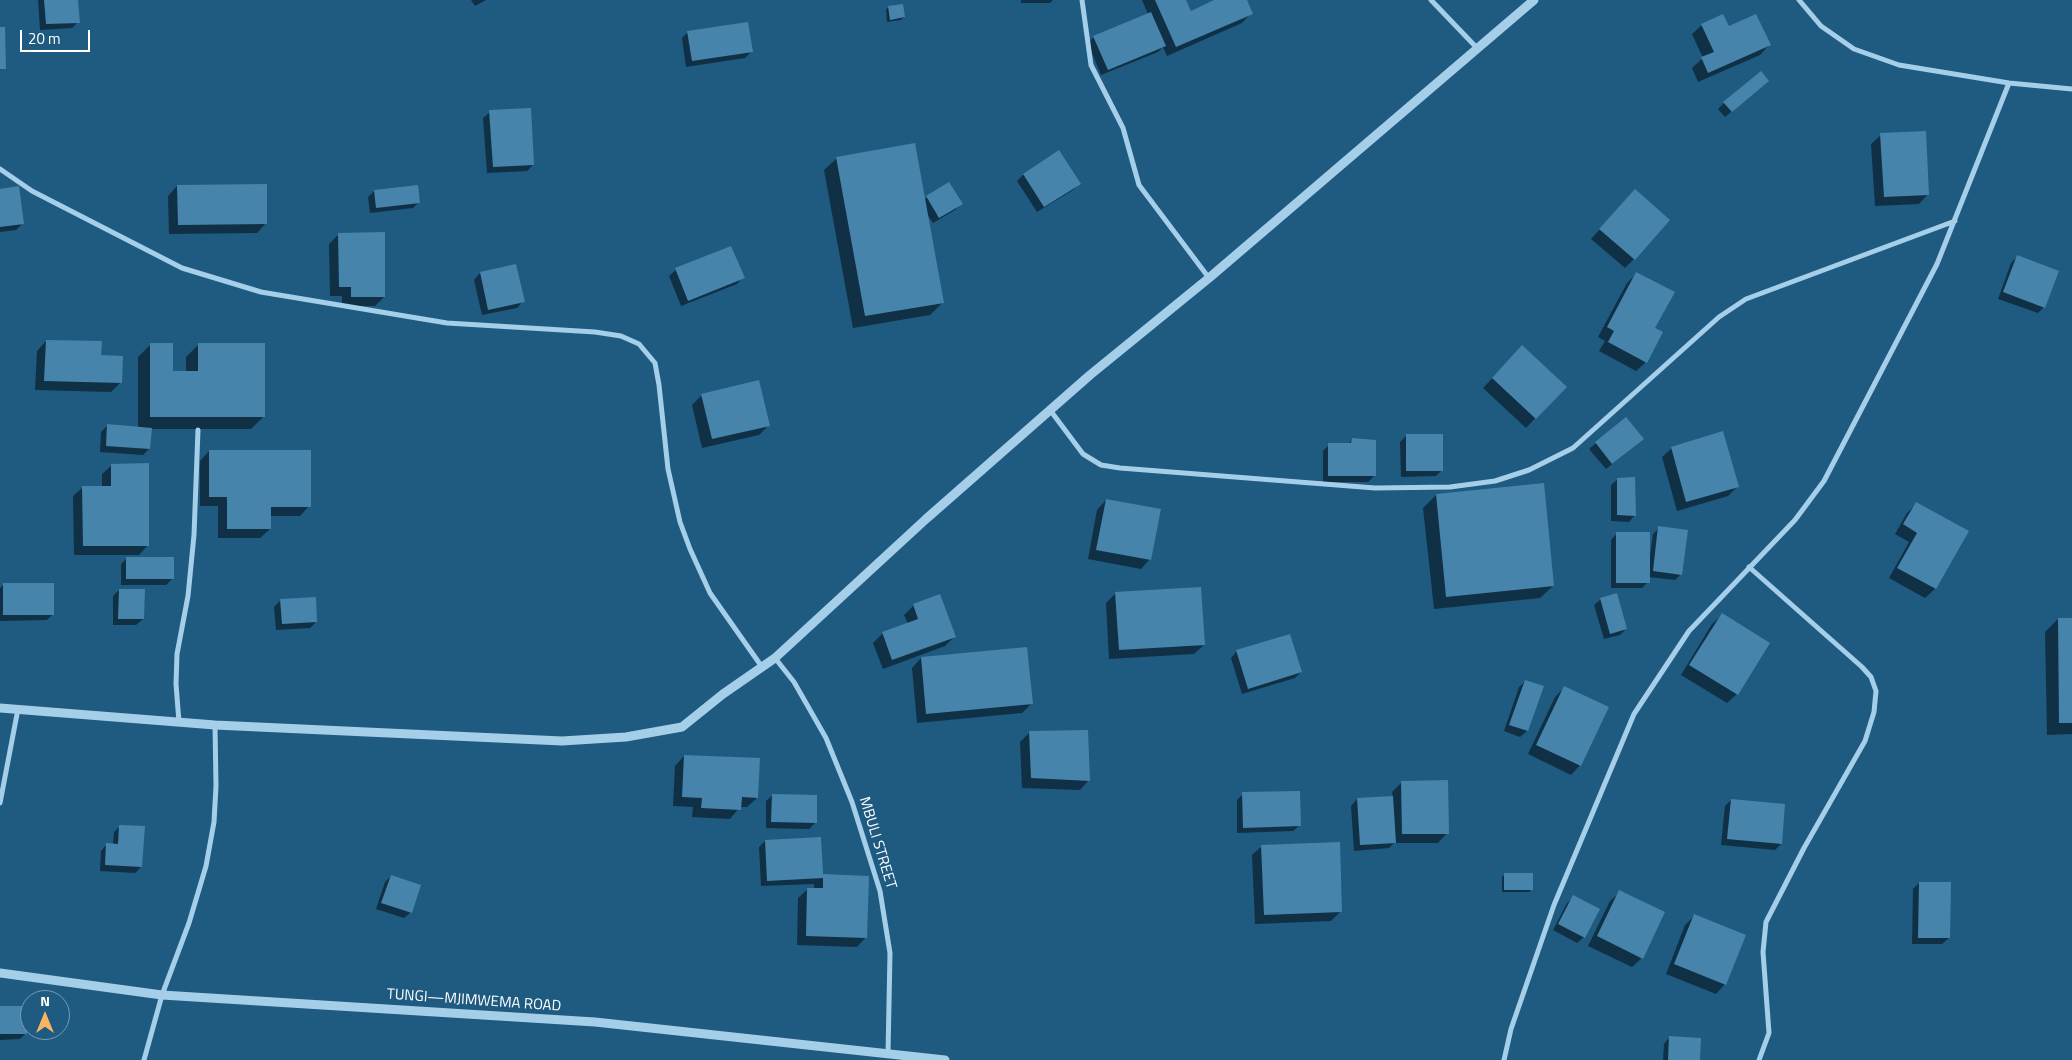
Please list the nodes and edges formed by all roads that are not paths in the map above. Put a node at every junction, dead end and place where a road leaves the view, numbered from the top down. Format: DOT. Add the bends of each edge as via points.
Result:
graph roads {
  1 [pos="1082,0"];
  2 [pos="1431,0"];
  3 [pos="1534,0"];
  4 [pos="1799,0"];
  5 [pos="1477,48"];
  6 [pos="2009,82"];
  7 [pos="2072,89"];
  8 [pos="0,169"];
  9 [pos="1955,221"];
  10 [pos="1209,278"];
  11 [pos="1050,410"];
  12 [pos="198,430"];
  13 [pos="1749,567"];
  14 [pos="775,658"];
  15 [pos="762,666"];
  16 [pos="0,708"];
  17 [pos="18,709"];
  18 [pos="180,722"];
  19 [pos="215,725"];
  20 [pos="0,803"];
  21 [pos="0,973"];
  22 [pos="162,994"];
  23 [pos="888,1055"];
  24 [pos="144,1060"];
  25 [pos="945,1060"];
  26 [pos="1504,1060"];
  27 [pos="1759,1060"];
  1 -- 10 [label="street" via="1091,65 1123,128 1139,185"];
  2 -- 5 [label="street"];
  3 -- 5 [label="street"];
  4 -- 6 [label="street" via="1821,26 1854,49 1899,65"];
  5 -- 10 [label="street"];
  6 -- 7 [label="street"];
  6 -- 9 [label="street"];
  8 -- 15 [label="street" via="32,191 182,268 261,292 447,323 595,332 621,336 639,344 655,363 668,469 690,549 710,593"];
  9 -- 11 [label="street" via="1746,299 1719,317 1573,448 1529,470 1495,481 1450,487 1375,488 1101,465 1083,454"];
  9 -- 13 [label="street" via="1937,264 1824,481 1796,520"];
  10 -- 11 [label="street"];
  11 -- 14 [label="street"];
  12 -- 18 [label="street" via="194,535 188,596 177,654"];
  13 -- 26 [label="street" via="1689,631 1634,714 1554,905 1511,1029"];
  13 -- 27 [label="street" via="1862,667 1871,677 1876,691 1874,712 1865,741 1766,922 1763,952 1769,1033"];
  14 -- 15 [label="street"];
  14 -- 23 [label="street, MBULI STREET" via="794,682 826,738 852,802 880,891 890,953"];
  15 -- 19 [label="street" via="682,727 626,737 562,740"];
  16 -- 17 [label="street"];
  17 -- 18 [label="street"];
  17 -- 20 [label="street"];
  18 -- 19 [label="street"];
  19 -- 22 [label="street" via="214,822 206,866"];
  21 -- 22 [label="street, TUNGI—MJIMWEMA ROAD"];
  22 -- 23 [label="street, TUNGI—MJIMWEMA ROAD" via="595,1022"];
  22 -- 24 [label="street"];
  23 -- 25 [label="street, TUNGI—MJIMWEMA ROAD"];
}
